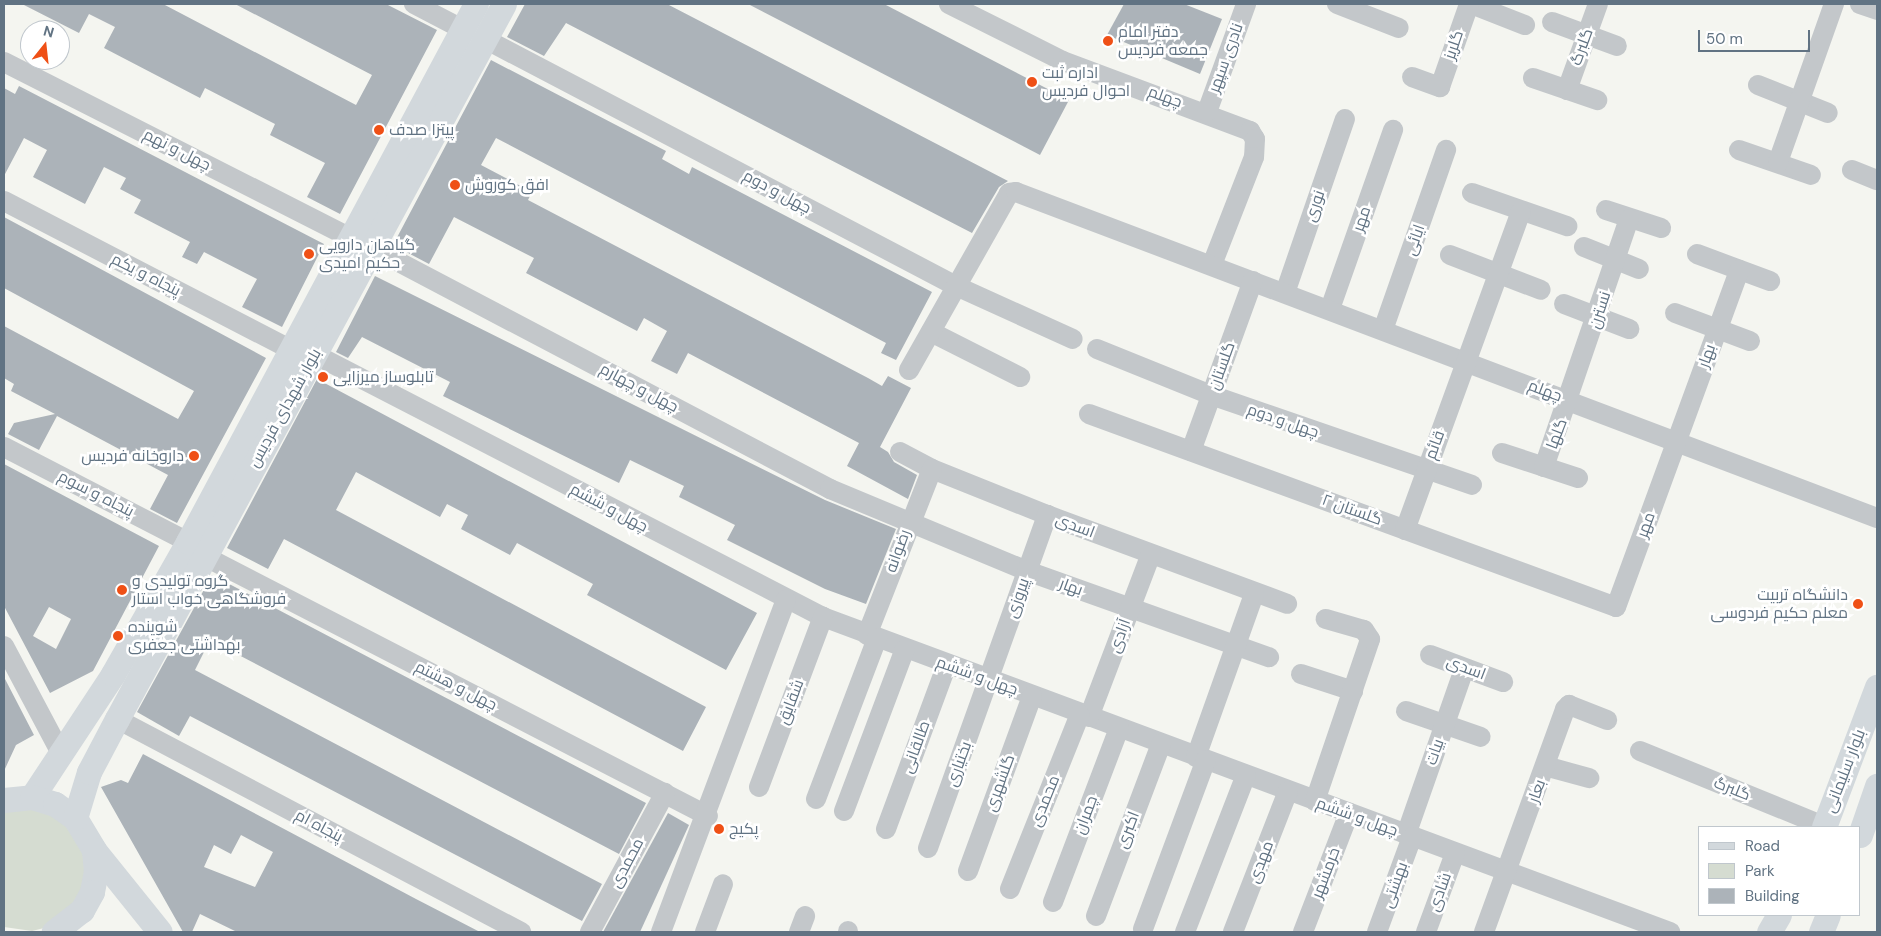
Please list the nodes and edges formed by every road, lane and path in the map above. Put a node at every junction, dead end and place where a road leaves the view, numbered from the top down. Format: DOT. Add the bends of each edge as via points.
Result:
graph roads {
  1 [pos="414,4"];
  2 [pos="476,4"];
  3 [pos="504,4"];
  4 [pos="949,4"];
  5 [pos="1246,4"];
  6 [pos="1470,4"];
  7 [pos="1598,4"];
  8 [pos="1834,4"];
  9 [pos="1860,4"];
  10 [pos="1349,6"];
  11 [pos="1877,10"];
  12 [pos="1552,22"];
  13 [pos="1525,25"];
  14 [pos="1398,28"];
  15 [pos="462,29"];
  16 [pos="1586,35"];
  17 [pos="485,39"];
  18 [pos="1617,46"];
  19 [pos="4,62"];
  20 [pos="1412,77"];
  21 [pos="1533,78"];
  22 [pos="1758,84"];
  23 [pos="1566,90"];
  24 [pos="1597,100"];
  25 [pos="1801,102"];
  26 [pos="1207,112"];
  27 [pos="1828,113"];
  28 [pos="1345,119"];
  29 [pos="1393,130"];
  30 [pos="1446,150"];
  31 [pos="1739,150"];
  32 [pos="1778,162"];
  33 [pos="1852,170"];
  34 [pos="1811,175"];
  35 [pos="1877,180"];
  36 [pos="1472,193"];
  37 [pos="4,201"];
  38 [pos="1606,210"];
  39 [pos="1521,212"];
  40 [pos="1629,219"];
  41 [pos="1567,226"];
  42 [pos="1661,228"];
  43 [pos="349,237"];
  44 [pos="1584,247"];
  45 [pos="372,248"];
  46 [pos="1697,254"];
  47 [pos="1450,255"];
  48 [pos="1616,259"];
  49 [pos="1212,265"];
  50 [pos="1640,269"];
  51 [pos="1738,270"];
  52 [pos="1498,274"];
  53 [pos="1253,281"];
  54 [pos="1770,281"];
  55 [pos="956,286"];
  56 [pos="1541,290"];
  57 [pos="1285,293"];
  58 [pos="1564,304"];
  59 [pos="1330,309"];
  60 [pos="1675,313"];
  61 [pos="1598,316"];
  62 [pos="1718,328"];
  63 [pos="1629,329"];
  64 [pos="1383,330"];
  65 [pos="931,332"];
  66 [pos="1073,338"];
  67 [pos="1750,341"];
  68 [pos="289,349"];
  69 [pos="1097,349"];
  70 [pos="314,354"];
  71 [pos="1466,361"];
  72 [pos="909,370"];
  73 [pos="1020,377"];
  74 [pos="1211,395"];
  75 [pos="1570,400"];
  76 [pos="1089,414"];
  77 [pos="1676,443"];
  78 [pos="4,447"];
  79 [pos="1190,451"];
  80 [pos="900,452"];
  81 [pos="1502,453"];
  82 [pos="1544,467"];
  83 [pos="932,469"];
  84 [pos="1425,471"];
  85 [pos="1578,478"];
  86 [pos="1472,485"];
  87 [pos="1047,515"];
  88 [pos="1877,518"];
  89 [pos="909,522"];
  90 [pos="1405,530"];
  91 [pos="196,549"];
  92 [pos="1151,554"];
  93 [pos="1027,571"];
  94 [pos="1254,594"];
  95 [pos="786,600"];
  96 [pos="1286,604"];
  97 [pos="1616,607"];
  98 [pos="1130,608"];
  99 [pos="823,617"];
  100 [pos="1326,619"];
  101 [pos="872,637"];
  102 [pos="1236,645"];
  103 [pos="4,646"];
  104 [pos="905,649"];
  105 [pos="1430,654"];
  106 [pos="1269,657"];
  107 [pos="947,664"];
  108 [pos="1464,669"];
  109 [pos="1301,674"];
  110 [pos="990,680"];
  111 [pos="1502,682"];
  112 [pos="1877,687"];
  113 [pos="1353,691"];
  114 [pos="1032,696"];
  115 [pos="1406,711"];
  116 [pos="1085,716"];
  117 [pos="117,719"];
  118 [pos="1607,720"];
  119 [pos="1445,724"];
  120 [pos="1118,728"];
  121 [pos="1481,737"];
  122 [pos="1161,744"];
  123 [pos="1640,751"];
  124 [pos="61,752"];
  125 [pos="1201,759"];
  126 [pos="1545,766"];
  127 [pos="1246,775"];
  128 [pos="1589,778"];
  129 [pos="1877,786"];
  130 [pos="759,787"];
  131 [pos="1288,791"];
  132 [pos="665,793"];
  133 [pos="32,797"];
  134 [pos="4,800"];
  135 [pos="816,800"];
  136 [pos="1315,801"];
  137 [pos="844,811"];
  138 [pos="1349,813"];
  139 [pos="708,816"];
  140 [pos="75,818"];
  141 [pos="1868,823"];
  142 [pos="1822,826"];
  143 [pos="1824,826"];
  144 [pos="886,829"];
  145 [pos="1409,836"];
  146 [pos="928,848"];
  147 [pos="94,850"];
  148 [pos="1455,853"];
  149 [pos="968,871"];
  150 [pos="1508,872"];
  151 [pos="723,884"];
  152 [pos="1010,889"];
  153 [pos="1053,902"];
  154 [pos="1096,916"];
  155 [pos="1778,916"];
  156 [pos="1788,916"];
  157 [pos="1828,916"];
  158 [pos="1834,916"];
  159 [pos="1143,928"];
  160 [pos="54,932"];
  161 [pos="160,932"];
  162 [pos="521,932"];
  163 [pos="590,932"];
  164 [pos="661,932"];
  165 [pos="705,932"];
  166 [pos="1185,932"];
  167 [pos="1233,932"];
  168 [pos="1304,932"];
  169 [pos="1378,932"];
  170 [pos="1426,932"];
  171 [pos="1484,932"];
  172 [pos="1670,932"];
  173 [pos="1769,932"];
  174 [pos="1782,932"];
  175 [pos="1821,932"];
  176 [pos="1830,932"];
  1 -- 15 [label="street"];
  2 -- 15 [label="main road, بلوار شهدای فردیس"];
  3 -- 17 [label="main road, بلوار شهدای فردیس"];
  4 -- 26 [label="street, چهلم" via="1063,61"];
  5 -- 26 [label="street, نادری سپهر"];
  6 -- 13 [label="street"];
  6 -- 20 [label="street, گلریز" via="1440,87"];
  7 -- 16 [label="street, گلبرگ"];
  8 -- 25 [label="street"];
  9 -- 11 [label="street"];
  10 -- 14 [label="street"];
  12 -- 16 [label="street"];
  15 -- 43 [label="main road, بلوار شهدای فردیس"];
  16 -- 18 [label="street"];
  16 -- 23 [label="street, گلبرگ"];
  17 -- 45 [label="main road, بلوار شهدای فردیس"];
  17 -- 55 [label="street, چهل و دوم"];
  19 -- 43 [label="street, چهل و نهم"];
  21 -- 23 [label="street"];
  22 -- 25 [label="street"];
  23 -- 24 [label="street"];
  25 -- 27 [label="street"];
  25 -- 32 [label="street"];
  26 -- 49 [label="street, چهلم" via="1250,131 1255,139 1254,157"];
  28 -- 57 [label="street, نوری"];
  29 -- 59 [label="street, مهر"];
  30 -- 64 [label="street, ایائی"];
  31 -- 32 [label="street"];
  32 -- 34 [label="street"];
  33 -- 35 [label="street"];
  36 -- 39 [label="street"];
  37 -- 68 [label="street, پنجاه و یکم"];
  38 -- 40 [label="street"];
  39 -- 41 [label="street"];
  39 -- 52 [label="street, قائم"];
  40 -- 42 [label="street"];
  40 -- 48 [label="street, نسترن"];
  43 -- 68 [label="main road, بلوار شهدای فردیس"];
  44 -- 48 [label="street"];
  45 -- 70 [label="main road, بلوار شهدای فردیس"];
  45 -- 89 [label="street, چهل و چهارم" via="830,489"];
  46 -- 51 [label="street"];
  47 -- 52 [label="street"];
  48 -- 50 [label="street"];
  48 -- 61 [label="street, نسترن"];
  49 -- 53 [label="street, چهلم"];
  49 -- 55 [label="street, چهلم" via="1010,192"];
  51 -- 54 [label="street"];
  51 -- 62 [label="street, بهار"];
  52 -- 56 [label="street"];
  52 -- 71 [label="street, قائم"];
  53 -- 57 [label="street, چهلم"];
  53 -- 74 [label="street, گلستان"];
  55 -- 65 [label="street"];
  55 -- 66 [label="street, چهل و دوم"];
  57 -- 59 [label="street, چهلم"];
  58 -- 61 [label="street"];
  59 -- 64 [label="street, چهلم"];
  60 -- 62 [label="street"];
  61 -- 63 [label="street"];
  61 -- 75 [label="street, نسترن"];
  62 -- 67 [label="street"];
  62 -- 77 [label="street, بهار"];
  64 -- 71 [label="street, چهلم"];
  65 -- 72 [label="street"];
  65 -- 73 [label="street"];
  68 -- 91 [label="main road, بلوار شهدای فردیس"];
  69 -- 74 [label="street, چهل و دوم"];
  70 -- 91 [label="main road, بلوار شهدای فردیس"];
  70 -- 95 [label="street, چهل و ششم"];
  71 -- 75 [label="street, چهلم"];
  71 -- 84 [label="street, قائم"];
  74 -- 79 [label="street, گلستان"];
  74 -- 84 [label="street, چهل و دوم"];
  75 -- 77 [label="street, چهلم"];
  75 -- 82 [label="street, گلها"];
  76 -- 79 [label="street, گلستان ۲"];
  77 -- 88 [label="street, چهلم"];
  77 -- 97 [label="street, مهر"];
  78 -- 91 [label="street, پنجاه و سوم"];
  79 -- 90 [label="street, گلستان ۲"];
  80 -- 83 [label="street, اسدی"];
  81 -- 82 [label="street"];
  82 -- 85 [label="street"];
  83 -- 87 [label="street, اسدی"];
  83 -- 89 [label="street, رضوانه"];
  84 -- 86 [label="street, چهل و دوم"];
  84 -- 90 [label="street, قائم"];
  87 -- 92 [label="street, اسدی"];
  87 -- 93 [label="street, پیروزی"];
  89 -- 93 [label="street, بهار"];
  89 -- 101 [label="street, رضوانه"];
  90 -- 97 [label="street, گلستان ۲"];
  91 -- 117 [label="main road, بلوار شهدای فردیس"];
  91 -- 124 [label="main road, بلوار شهدای فردیس"];
  91 -- 132 [label="street, چهل و هشتم"];
  92 -- 94 [label="street, اسدی"];
  92 -- 98 [label="street, آزادی"];
  93 -- 98 [label="street, بهار"];
  93 -- 110 [label="street, پیروزی"];
  94 -- 96 [label="street, اسدی"];
  94 -- 102 [label="street"];
  95 -- 99 [label="street, چهل و ششم"];
  95 -- 139 [label="street"];
  98 -- 102 [label="street, بهار"];
  98 -- 116 [label="street, آزادی"];
  99 -- 101 [label="street, چهل و ششم"];
  99 -- 130 [label="street, شقایق"];
  100 -- 113 [label="street" via="1368,634 1370,639"];
  101 -- 104 [label="street, چهل و ششم"];
  101 -- 135 [label="street, رضوانه"];
  102 -- 106 [label="street, بهار"];
  102 -- 125 [label="street"];
  103 -- 124 [label="street"];
  104 -- 107 [label="street, چهل و ششم"];
  104 -- 137 [label="street"];
  105 -- 108 [label="street, اسدی"];
  107 -- 110 [label="street, چهل و ششم"];
  107 -- 144 [label="street, طالقانی"];
  108 -- 111 [label="street, اسدی"];
  108 -- 119 [label="street, بیات"];
  109 -- 113 [label="street"];
  110 -- 114 [label="street, چهل و ششم"];
  110 -- 146 [label="street, بختیاری"];
  112 -- 143 [label="main road, بلوار سلیمانی"];
  113 -- 136 [label="street"];
  114 -- 116 [label="street, چهل و ششم"];
  114 -- 149 [label="street, گلشهری"];
  115 -- 119 [label="street"];
  116 -- 120 [label="street, چهل و ششم"];
  116 -- 152 [label="street, محمدی"];
  117 -- 140 [label="main road, بلوار شهدای فردیس" via="89,772"];
  117 -- 162 [label="street, پنجاه ام"];
  118 -- 126 [label="street, بعار" via="1569,705"];
  119 -- 121 [label="street"];
  119 -- 145 [label="street, بیات"];
  120 -- 122 [label="street, چهل و ششم"];
  120 -- 153 [label="street, چمران"];
  122 -- 125 [label="street, چهل و ششم"];
  122 -- 154 [label="street, اکبری"];
  123 -- 142 [label="street, گلبرگ"];
  124 -- 133 [label="main road, بلوار شهدای فردیس"];
  125 -- 127 [label="street, چهل و ششم"];
  125 -- 159 [label="street"];
  126 -- 128 [label="street"];
  126 -- 150 [label="street, بعار"];
  127 -- 131 [label="street, چهل و ششم"];
  127 -- 166 [label="street"];
  129 -- 141 [label="main road"];
  131 -- 136 [label="street, چهل و ششم"];
  131 -- 167 [label="street, مهدی"];
  132 -- 139 [label="street, چهل و هشتم"];
  132 -- 163 [label="street, محمدی"];
  133 -- 134 [label="main road"];
  133 -- 140 [label="main road" via="55,804"];
  136 -- 138 [label="street, چهل و ششم"];
  138 -- 145 [label="street, چهل و ششم"];
  138 -- 168 [label="street, خرمشهر"];
  139 -- 164 [label="street"];
  140 -- 147 [label="main road"];
  145 -- 148 [label="street, چهل و ششم"];
  145 -- 169 [label="street, بهشتی"];
  147 -- 160 [label="main road" via="96,871 92,892 82,910"];
  147 -- 161 [label="main road"];
  148 -- 150 [label="street, چهل و ششم"];
  148 -- 170 [label="street, شادی"];
  150 -- 171 [label="street, بعار"];
  150 -- 172 [label="street, چهل و ششم"];
  151 -- 165 [label="street"];
  155 -- 173 [label="main road"];
  156 -- 174 [label="main road"];
  157 -- 175 [label="main road"];
  158 -- 176 [label="main road"];
}
